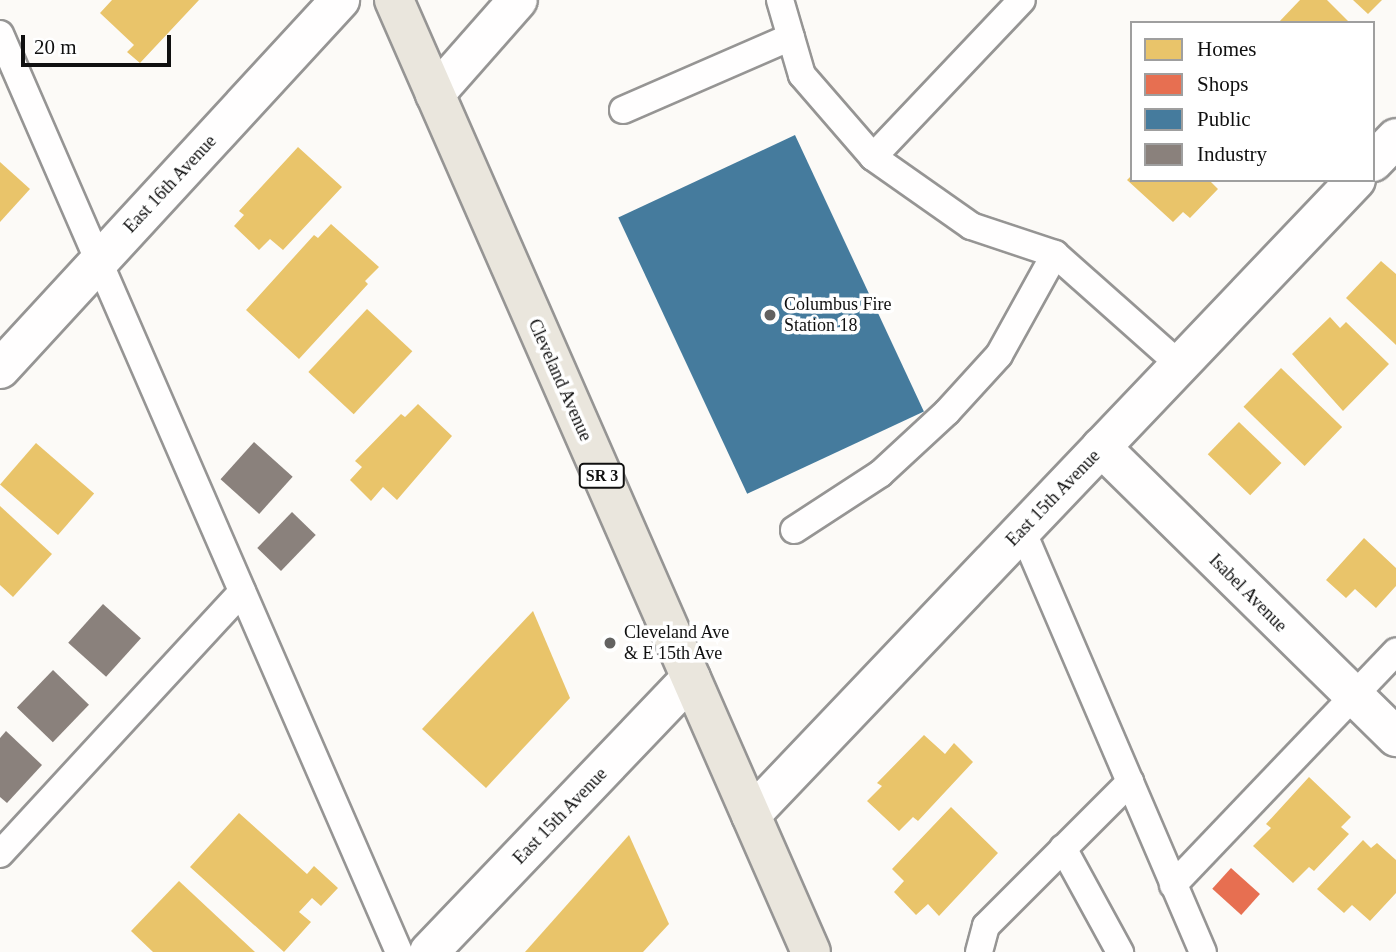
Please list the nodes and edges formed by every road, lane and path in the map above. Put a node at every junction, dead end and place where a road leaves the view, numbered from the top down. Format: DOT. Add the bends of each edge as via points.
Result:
graph roads {
  1 [pos="340,0"];
  2 [pos="394,0"];
  3 [pos="518,0"];
  4 [pos="780,0"];
  5 [pos="1023,0"];
  6 [pos="0,34"];
  7 [pos="790,37"];
  8 [pos="435,94"];
  9 [pos="623,110"];
  10 [pos="1396,138"];
  11 [pos="873,157"];
  12 [pos="1375,160"];
  13 [pos="1354,182"];
  14 [pos="1055,254"];
  15 [pos="98,262"];
  16 [pos="1180,365"];
  17 [pos="0,369"];
  18 [pos="1101,447"];
  19 [pos="794,530"];
  20 [pos="1022,530"];
  21 [pos="242,592"];
  22 [pos="1396,652"];
  23 [pos="691,678"];
  24 [pos="1353,697"];
  25 [pos="1396,737"];
  26 [pos="1130,782"];
  27 [pos="751,815"];
  28 [pos="1063,848"];
  29 [pos="0,853"];
  30 [pos="1173,885"];
  31 [pos="399,952"];
  32 [pos="429,952"];
  33 [pos="811,952"];
  34 [pos="979,952"];
  35 [pos="1120,952"];
  36 [pos="1203,952"];
  1 -- 15 [label="street, East 16th Avenue"];
  2 -- 8 [label="main road, Cleveland Avenue / SR 3"];
  3 -- 8 [label="street"];
  4 -- 7 [label="lane"];
  5 -- 11 [label="lane"];
  6 -- 15 [label="lane"];
  7 -- 9 [label="lane"];
  7 -- 11 [label="lane" via="802,75"];
  8 -- 23 [label="main road, Cleveland Avenue / SR 3"];
  10 -- 12 [label="street"];
  11 -- 14 [label="lane" via="971,226"];
  13 -- 16 [label="street, East 15th Avenue"];
  14 -- 16 [label="lane"];
  14 -- 19 [label="lane" via="999,355 947,412 880,474"];
  15 -- 17 [label="street, East 16th Avenue"];
  15 -- 21 [label="lane"];
  16 -- 18 [label="street, East 15th Avenue"];
  18 -- 20 [label="street, East 15th Avenue"];
  18 -- 24 [label="street, Isabel Avenue"];
  20 -- 26 [label="lane"];
  20 -- 27 [label="street, East 15th Avenue"];
  21 -- 29 [label="lane"];
  21 -- 31 [label="lane"];
  22 -- 24 [label="lane"];
  23 -- 27 [label="main road, Cleveland Avenue / SR 3"];
  23 -- 32 [label="street, East 15th Avenue"];
  24 -- 25 [label="street, Isabel Avenue"];
  24 -- 30 [label="lane"];
  26 -- 28 [label="lane"];
  26 -- 30 [label="lane"];
  27 -- 33 [label="main road, Cleveland Avenue / SR 3"];
  28 -- 34 [label="lane" via="986,926"];
  28 -- 35 [label="lane"];
  30 -- 36 [label="lane"];
}
